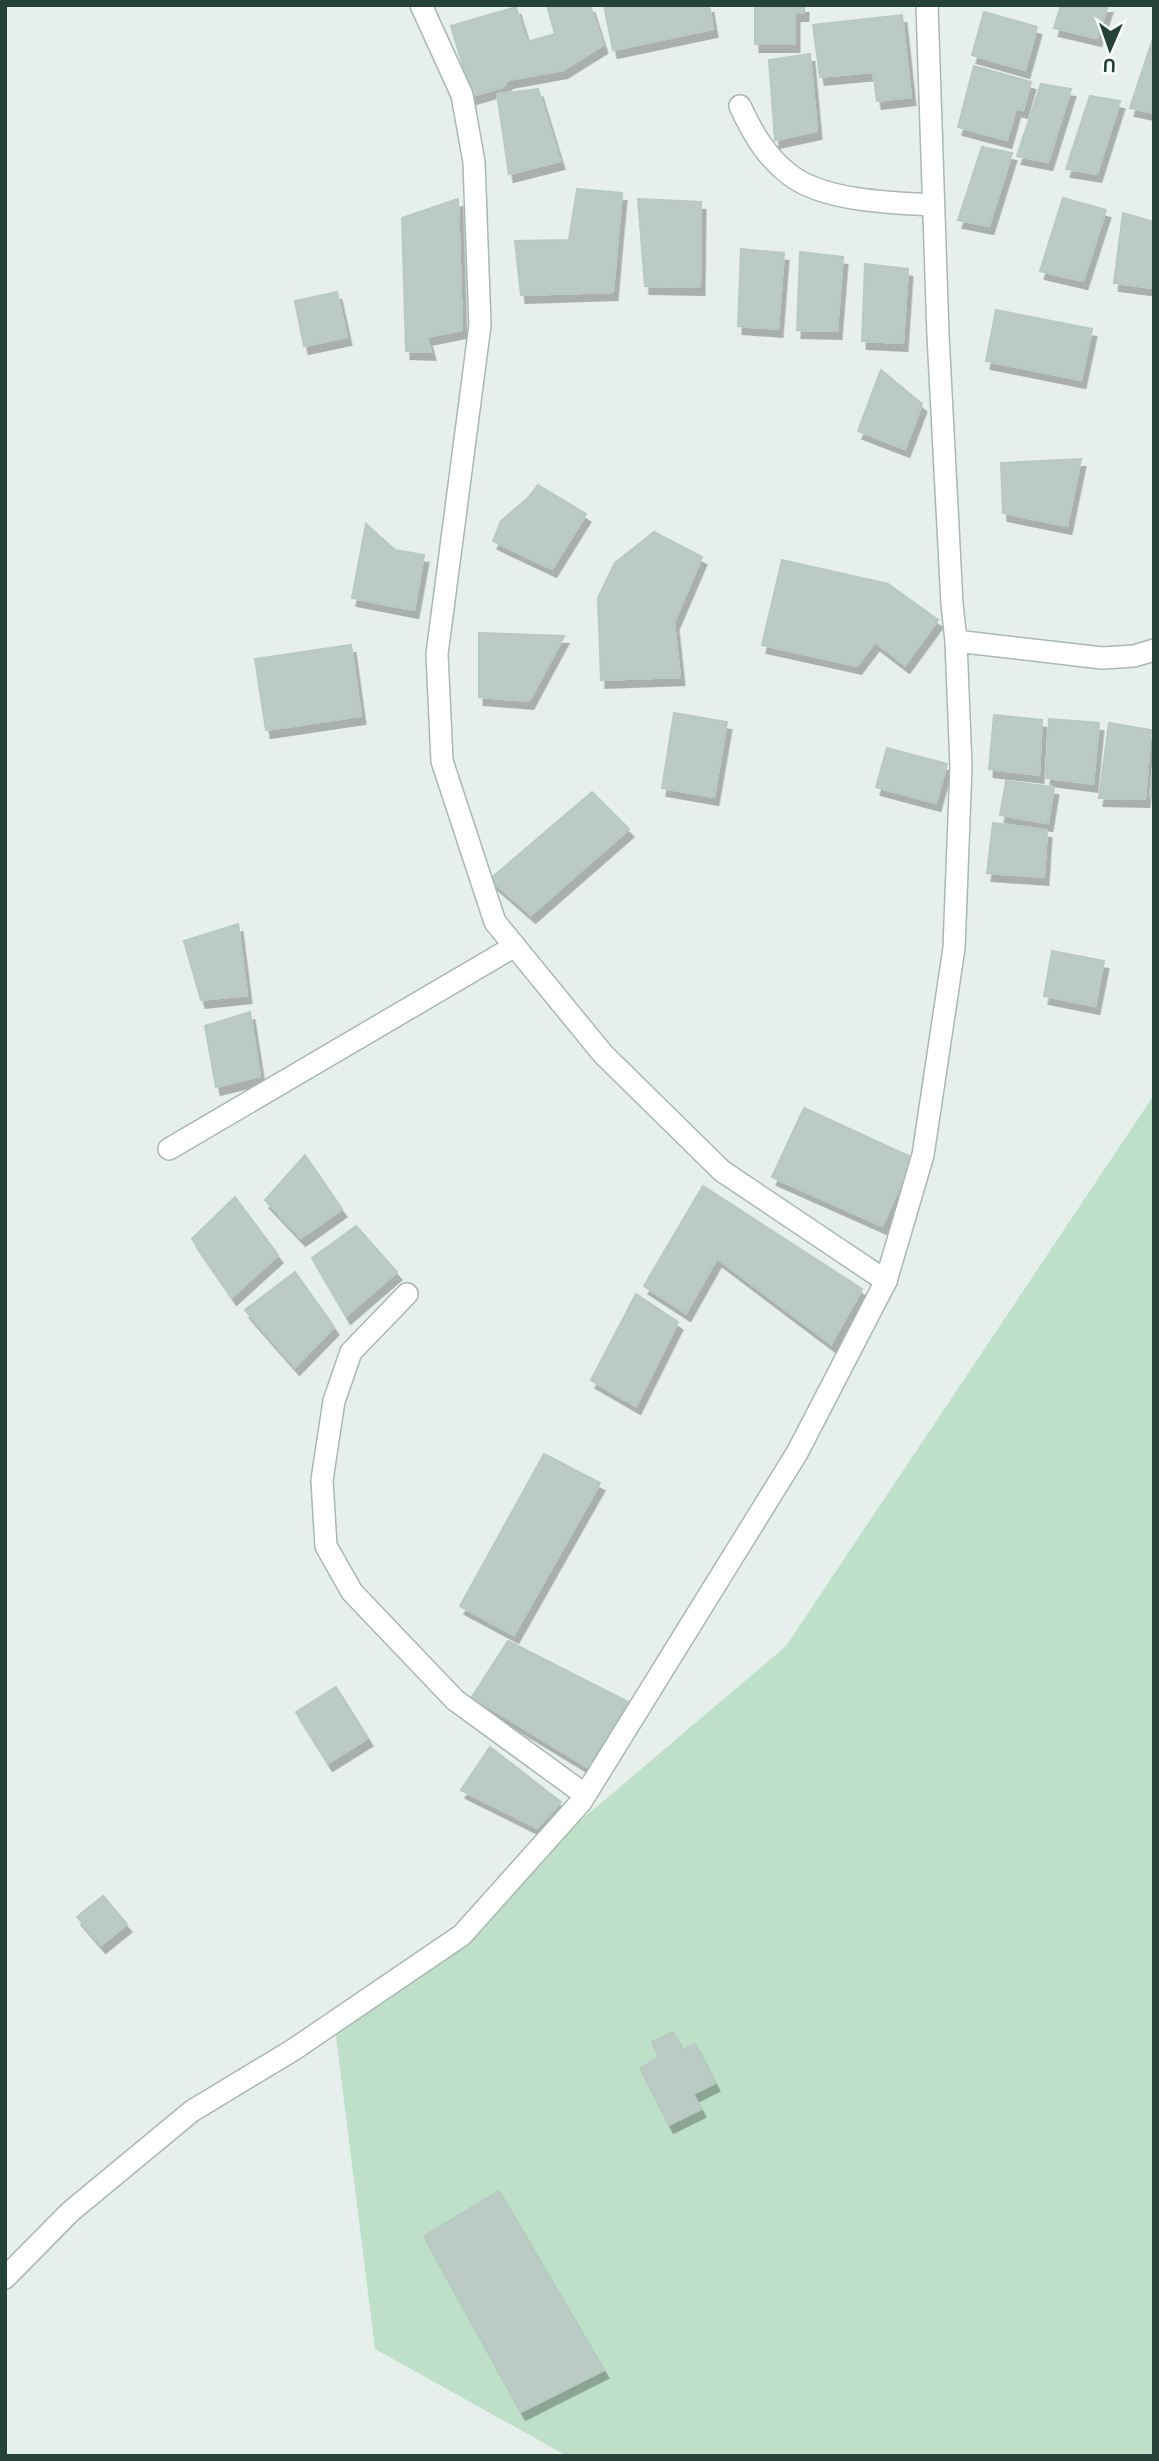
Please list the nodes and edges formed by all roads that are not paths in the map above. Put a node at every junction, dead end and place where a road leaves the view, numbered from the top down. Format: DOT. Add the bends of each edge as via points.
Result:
graph roads {
  1 [pos="421,5"];
  2 [pos="927,5"];
  3 [pos="740,106"];
  4 [pos="933,205"];
  5 [pos="956,641"];
  6 [pos="1154,650"];
  7 [pos="515,946"];
  8 [pos="169,1149"];
  9 [pos="886,1281"];
  10 [pos="407,1294"];
  11 [pos="584,1794"];
  12 [pos="5,2278"];
  1 -- 7 [label="street" via="462,95 474,162 480,311 437,654 442,761 495,922"];
  2 -- 4 [label="street"];
  3 -- 4 [label="street" via="752,132 792,177 839,194"];
  4 -- 5 [label="street"];
  5 -- 6 [label="street" via="1102,658"];
  5 -- 9 [label="street" via="961,766 954,948 923,1155"];
  7 -- 8 [label="street"];
  7 -- 9 [label="street" via="603,1055 722,1171"];
  9 -- 11 [label="street" via="797,1454"];
  10 -- 11 [label="street" via="351,1352 334,1401 322,1480 326,1546 352,1592 455,1700"];
  11 -- 12 [label="street" via="462,1935 293,2050 192,2111 70,2213"];
}
